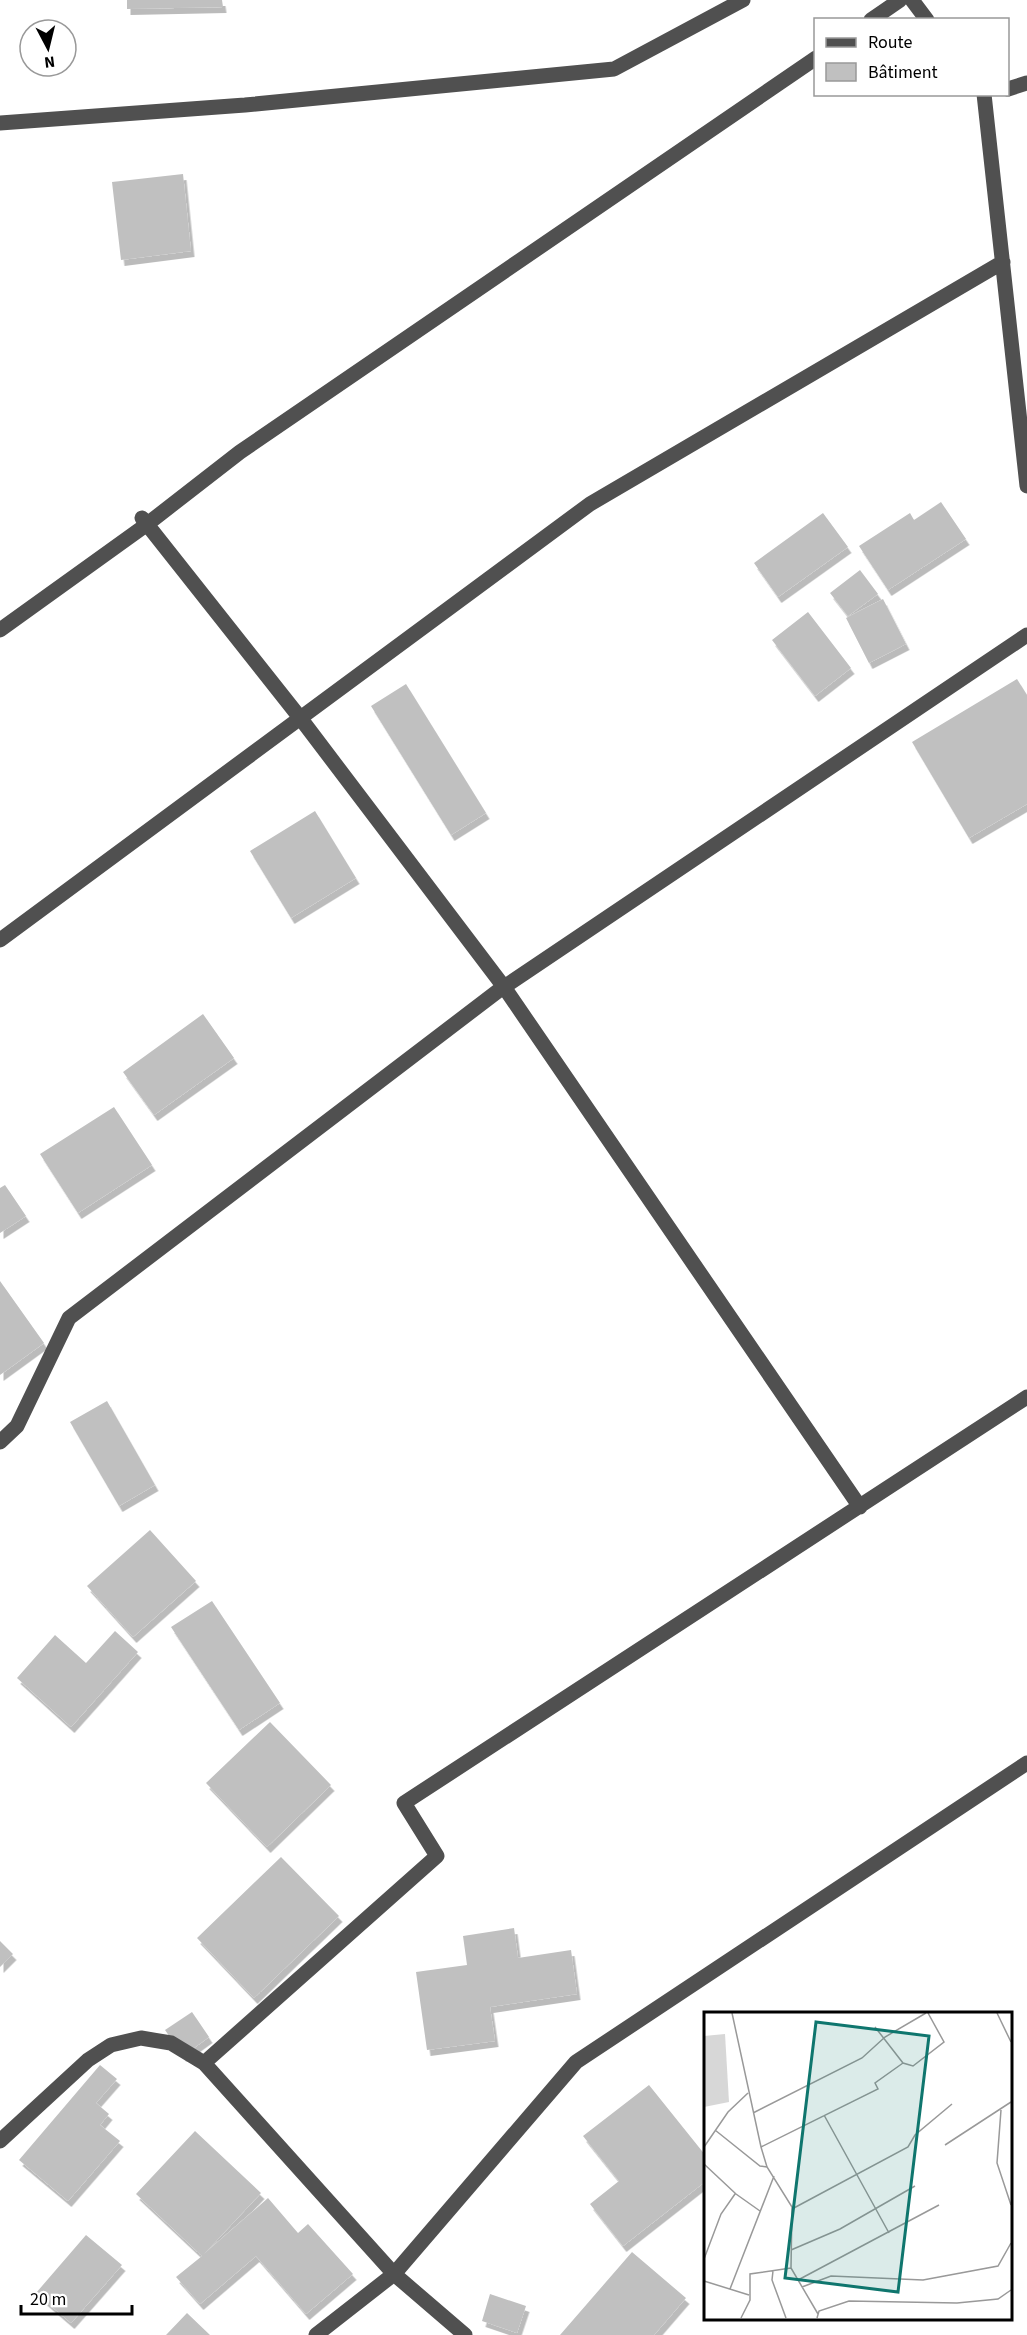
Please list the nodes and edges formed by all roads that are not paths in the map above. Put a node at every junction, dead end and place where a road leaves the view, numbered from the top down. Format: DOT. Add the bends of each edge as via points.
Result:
graph roads {
  1 [pos="743,0"];
  2 [pos="900,0"];
  3 [pos="912,0"];
  4 [pos="874,18"];
  5 [pos="926,18"];
  6 [pos="814,59"];
  7 [pos="1027,83"];
  8 [pos="1009,89"];
  9 [pos="986,96"];
  10 [pos="0,123"];
  11 [pos="1003,262"];
  12 [pos="1027,486"];
  13 [pos="144,521"];
  14 [pos="0,630"];
  15 [pos="1027,635"];
  16 [pos="301,719"];
  17 [pos="0,940"];
  18 [pos="504,987"];
  19 [pos="1027,1396"];
  20 [pos="0,1442"];
  21 [pos="860,1508"];
  22 [pos="1027,1763"];
  23 [pos="204,2063"];
  24 [pos="0,2142"];
  25 [pos="394,2274"];
  26 [pos="316,2335"];
  27 [pos="465,2335"];
  1 -- 10 [label="street" via="614,69 257,104"];
  2 -- 4 [label="street"];
  3 -- 5 [label="street"];
  6 -- 13 [label="street"];
  7 -- 8 [label="street"];
  9 -- 11 [label="street"];
  11 -- 12 [label="street"];
  11 -- 16 [label="street" via="590,504"];
  13 -- 14 [label="street"];
  13 -- 16 [label="street"];
  15 -- 18 [label="street"];
  16 -- 17 [label="street"];
  16 -- 18 [label="street"];
  18 -- 20 [label="street" via="69,1318 17,1426"];
  18 -- 21 [label="street"];
  19 -- 21 [label="street"];
  21 -- 23 [label="street" via="404,1803 436,1856"];
  22 -- 25 [label="street" via="576,2062"];
  23 -- 24 [label="street" via="171,2043 141,2038 111,2045 88,2060"];
  23 -- 25 [label="street"];
  25 -- 26 [label="street"];
  25 -- 27 [label="street"];
}
